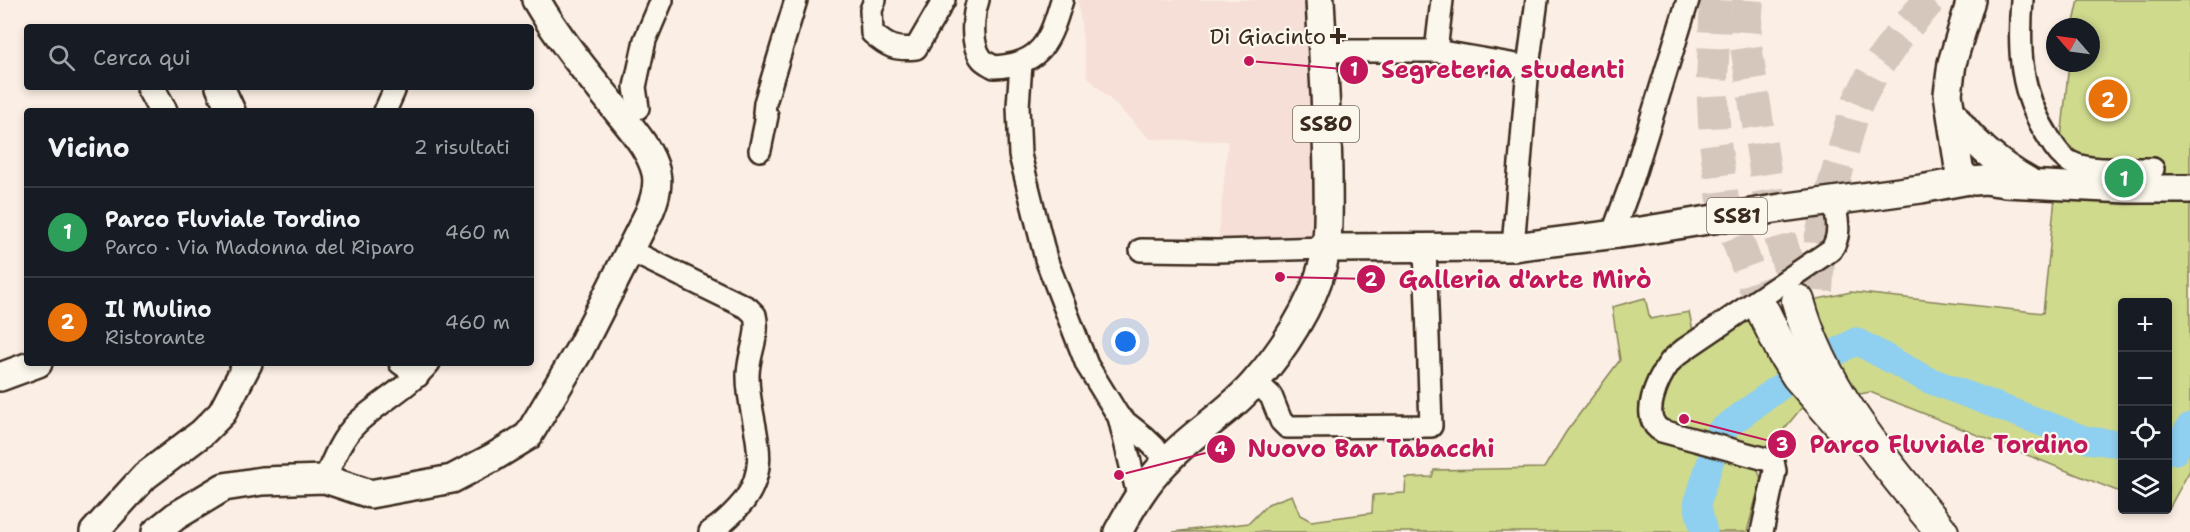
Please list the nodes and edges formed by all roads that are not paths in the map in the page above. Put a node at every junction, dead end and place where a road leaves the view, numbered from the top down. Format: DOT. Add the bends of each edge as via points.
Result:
graph roads {
  1 [pos="536,0"];
  2 [pos="663,0"];
  3 [pos="796,0"];
  4 [pos="875,0"];
  5 [pos="944,0"];
  6 [pos="978,0"];
  7 [pos="1062,0"];
  8 [pos="1320,0"];
  9 [pos="1442,0"];
  10 [pos="1537,0"];
  11 [pos="1688,0"];
  12 [pos="1971,0"];
  13 [pos="2022,0"];
  14 [pos="1322,51"];
  15 [pos="1436,51"];
  16 [pos="1021,64"];
  17 [pos="1528,67"];
  18 [pos="152,90"];
  19 [pos="221,90"];
  20 [pos="394,91"];
  21 [pos="161,108"];
  22 [pos="230,108"];
  23 [pos="386,108"];
  24 [pos="638,108"];
  25 [pos="760,150"];
  26 [pos="1970,169"];
  27 [pos="2153,169"];
  28 [pos="2190,189"];
  29 [pos="1625,201"];
  30 [pos="1833,201"];
  31 [pos="1641,231"];
  32 [pos="1607,236"];
  33 [pos="1513,247"];
  34 [pos="1326,248"];
  35 [pos="1425,248"];
  36 [pos="629,250"];
  37 [pos="1140,250"];
  38 [pos="1809,303"];
  39 [pos="1767,318"];
  40 [pos="30,366"];
  41 [pos="246,366"];
  42 [pos="424,370"];
  43 [pos="0,377"];
  44 [pos="1256,382"];
  45 [pos="1119,417"];
  46 [pos="1168,460"];
  47 [pos="325,478"];
  48 [pos="1911,493"];
  49 [pos="1127,519"];
  50 [pos="94,532"];
  51 [pos="156,532"];
  52 [pos="710,532"];
  53 [pos="1762,532"];
  54 [pos="1942,532"];
  1 -- 36 [label="main road" via="555,33 644,146 656,174 655,197"];
  2 -- 24 [label="street" via="645,40 635,87"];
  3 -- 25 [label="street" via="765,103 767,116"];
  4 -- 5 [label="street" via="871,10 872,33 899,50 916,48"];
  6 -- 16 [label="street" via="973,30 981,59 994,68"];
  7 -- 16 [label="street" via="1042,49"];
  8 -- 14 [label="main road, SS80"];
  9 -- 15 [label="street"];
  10 -- 17 [label="street"];
  11 -- 29 [label="street"];
  12 -- 26 [label="main road" via="1952,63 1948,94"];
  13 -- 27 [label="street" via="2021,60 2026,92 2056,149 2069,162 2085,167"];
  14 -- 15 [label="street"];
  14 -- 34 [label="main road, SS80" via="1328,150"];
  15 -- 17 [label="street"];
  16 -- 45 [label="street" via="1020,155 1046,259 1087,365"];
  17 -- 33 [label="street"];
  18 -- 21 [label="main road"];
  19 -- 22 [label="main road"];
  20 -- 23 [label="street"];
  26 -- 28 [label="main road" via="2032,183"];
  26 -- 30 [label="main road, SS81"];
  29 -- 31 [label="street" via="1629,220"];
  29 -- 32 [label="street"];
  30 -- 31 [label="main road, SS81"];
  30 -- 53 [label="street" via="1838,240 1831,250 1684,349 1671,362 1651,409 1655,428 1773,462 1775,471"];
  31 -- 32 [label="main road, SS81"];
  32 -- 33 [label="main road, SS81"];
  33 -- 35 [label="main road, SS81"];
  34 -- 35 [label="main road, SS81"];
  34 -- 37 [label="street"];
  34 -- 44 [label="main road, SS80" via="1310,297"];
  35 -- 44 [label="street" via="1431,426 1287,427 1270,396"];
  36 -- 47 [label="main road" via="580,349 528,436 452,479 370,494"];
  36 -- 52 [label="street" via="748,308 755,315 757,329 748,372 759,472 737,509"];
  38 -- 48 [label="highway" via="1842,376"];
  39 -- 48 [label="highway" via="1805,385"];
  40 -- 43 [label="main road"];
  41 -- 50 [label="main road" via="222,412 202,434 146,476"];
  42 -- 47 [label="street" via="357,423 336,452"];
  44 -- 46 [label="main road, SS80"];
  45 -- 46 [label="street"];
  45 -- 49 [label="street"];
  46 -- 49 [label="main road, SS80"];
  47 -- 51 [label="main road" via="224,487"];
  48 -- 54 [label="highway"];
}
